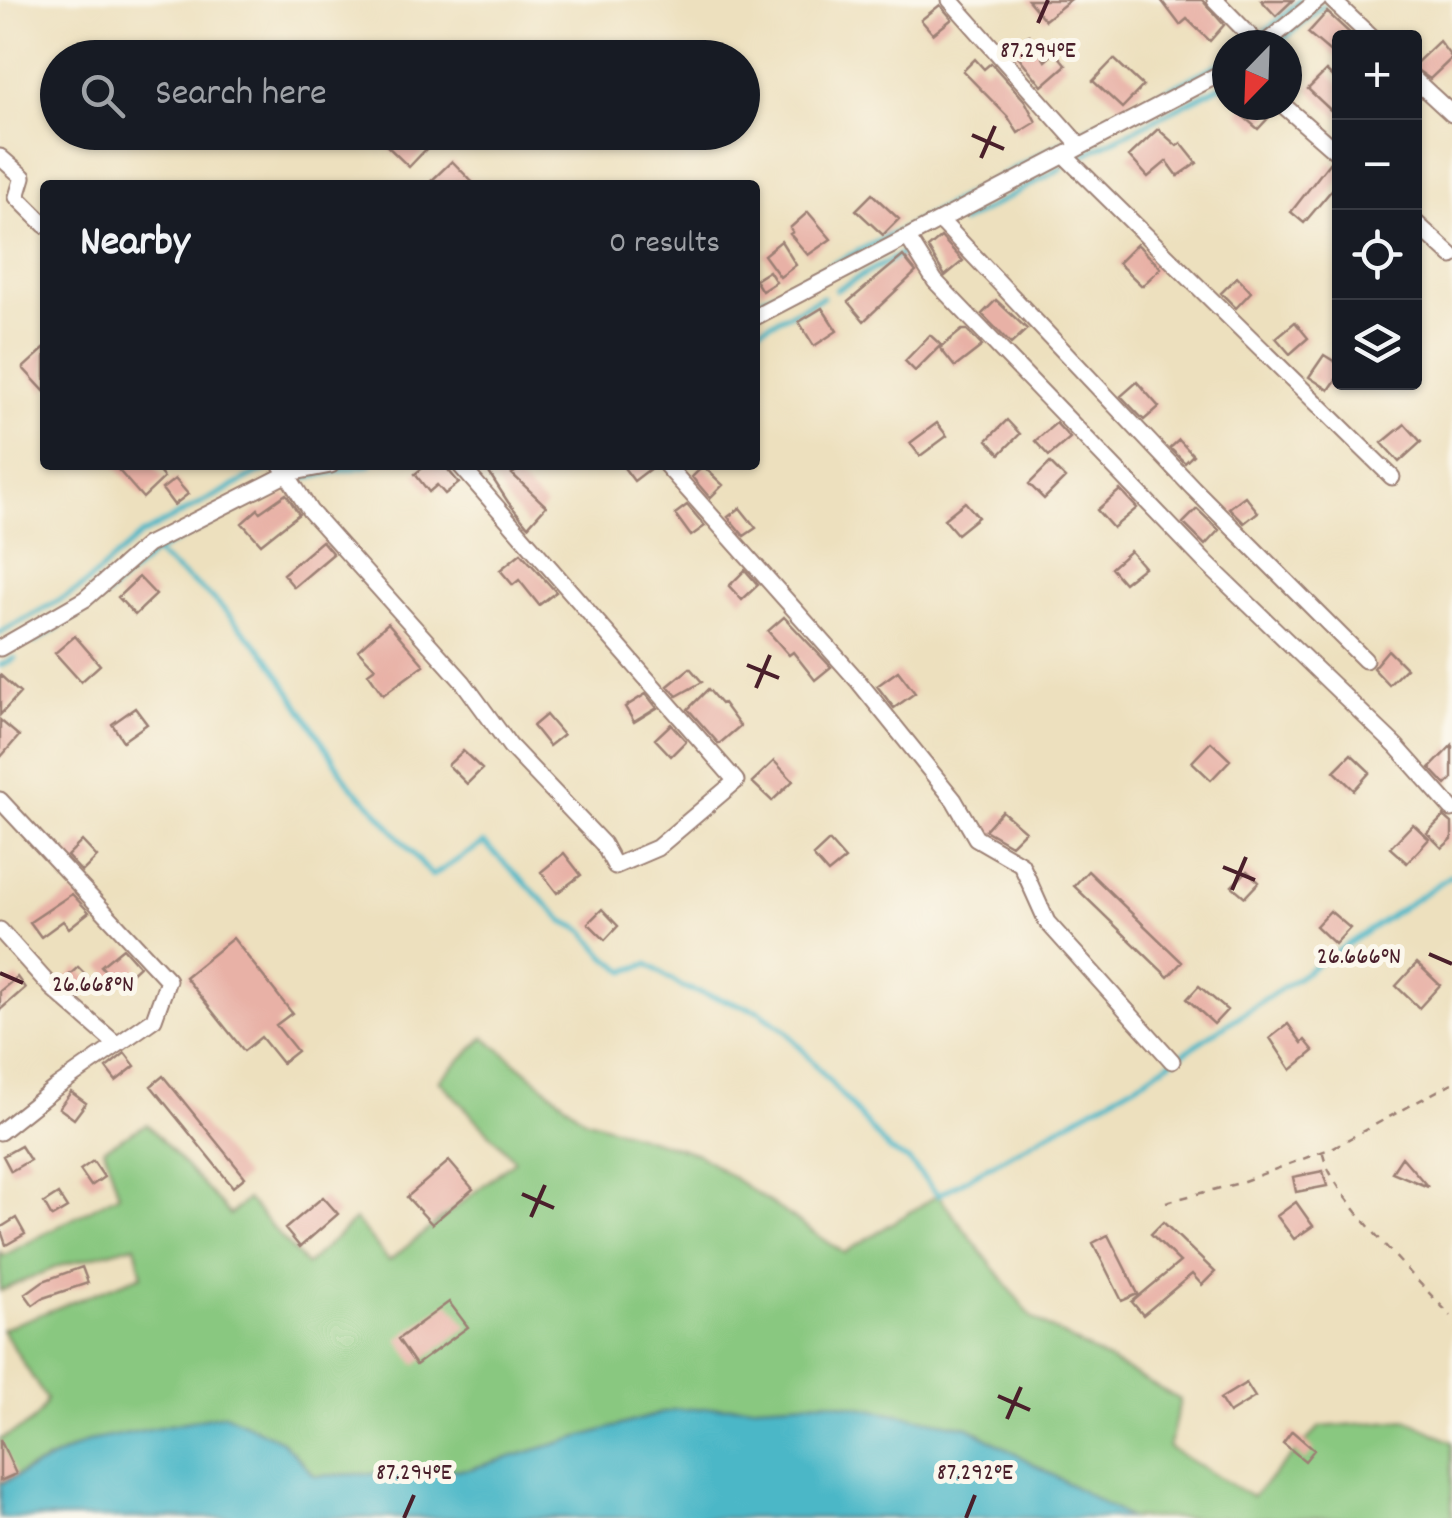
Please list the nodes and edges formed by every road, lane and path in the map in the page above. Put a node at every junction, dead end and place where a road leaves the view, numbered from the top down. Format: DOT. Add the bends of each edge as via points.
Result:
graph roads {
  1 [pos="950,0"];
  2 [pos="1215,0"];
  3 [pos="1332,0"];
  4 [pos="1314,1"];
  5 [pos="1246,30"];
  6 [pos="1279,30"];
  7 [pos="1364,30"];
  8 [pos="1212,78"];
  9 [pos="1422,86"];
  10 [pos="1452,114"];
  11 [pos="1300,120"];
  12 [pos="1080,145"];
  13 [pos="1332,147"];
  14 [pos="1064,155"];
  15 [pos="0,157"];
  16 [pos="40,221"];
  17 [pos="941,222"];
  18 [pos="1422,228"];
  19 [pos="908,238"];
  20 [pos="1452,256"];
  21 [pos="760,314"];
  22 [pos="283,470"];
  23 [pos="286,470"];
  24 [pos="464,470"];
  25 [pos="670,470"];
  26 [pos="1392,477"];
  27 [pos="0,648"];
  28 [pos="1365,660"];
  29 [pos="0,800"];
  30 [pos="1452,809"];
  31 [pos="0,930"];
  32 [pos="117,1045"];
  33 [pos="1172,1061"];
  34 [pos="1452,1083"];
  35 [pos="0,1132"];
  36 [pos="1323,1152"];
  37 [pos="1166,1202"];
  38 [pos="1451,1316"];
  1 -- 12 [label="street"];
  2 -- 5 [label="street"];
  3 -- 7 [label="street"];
  4 -- 6 [label="street"];
  8 -- 12 [label="street"];
  9 -- 10 [label="street"];
  11 -- 13 [label="street"];
  12 -- 14 [label="street"];
  14 -- 17 [label="street"];
  14 -- 26 [label="street"];
  15 -- 16 [label="street" via="23,178 17,197"];
  17 -- 19 [label="street"];
  17 -- 28 [label="street"];
  18 -- 20 [label="street"];
  19 -- 21 [label="street"];
  19 -- 30 [label="street" via="948,295"];
  22 -- 27 [label="street" via="148,545 85,599"];
  23 -- 24 [label="street" via="310,511 464,682 510,746 615,866 657,848 736,781"];
  25 -- 33 [label="street" via="858,681 954,800 976,838 1021,864 1047,922"];
  29 -- 32 [label="street" via="168,980 154,1019"];
  31 -- 32 [label="street"];
  32 -- 35 [label="street"];
  34 -- 36 [label="path"];
  36 -- 37 [label="path"];
  36 -- 38 [label="path" via="1325,1166 1354,1205"];
}
